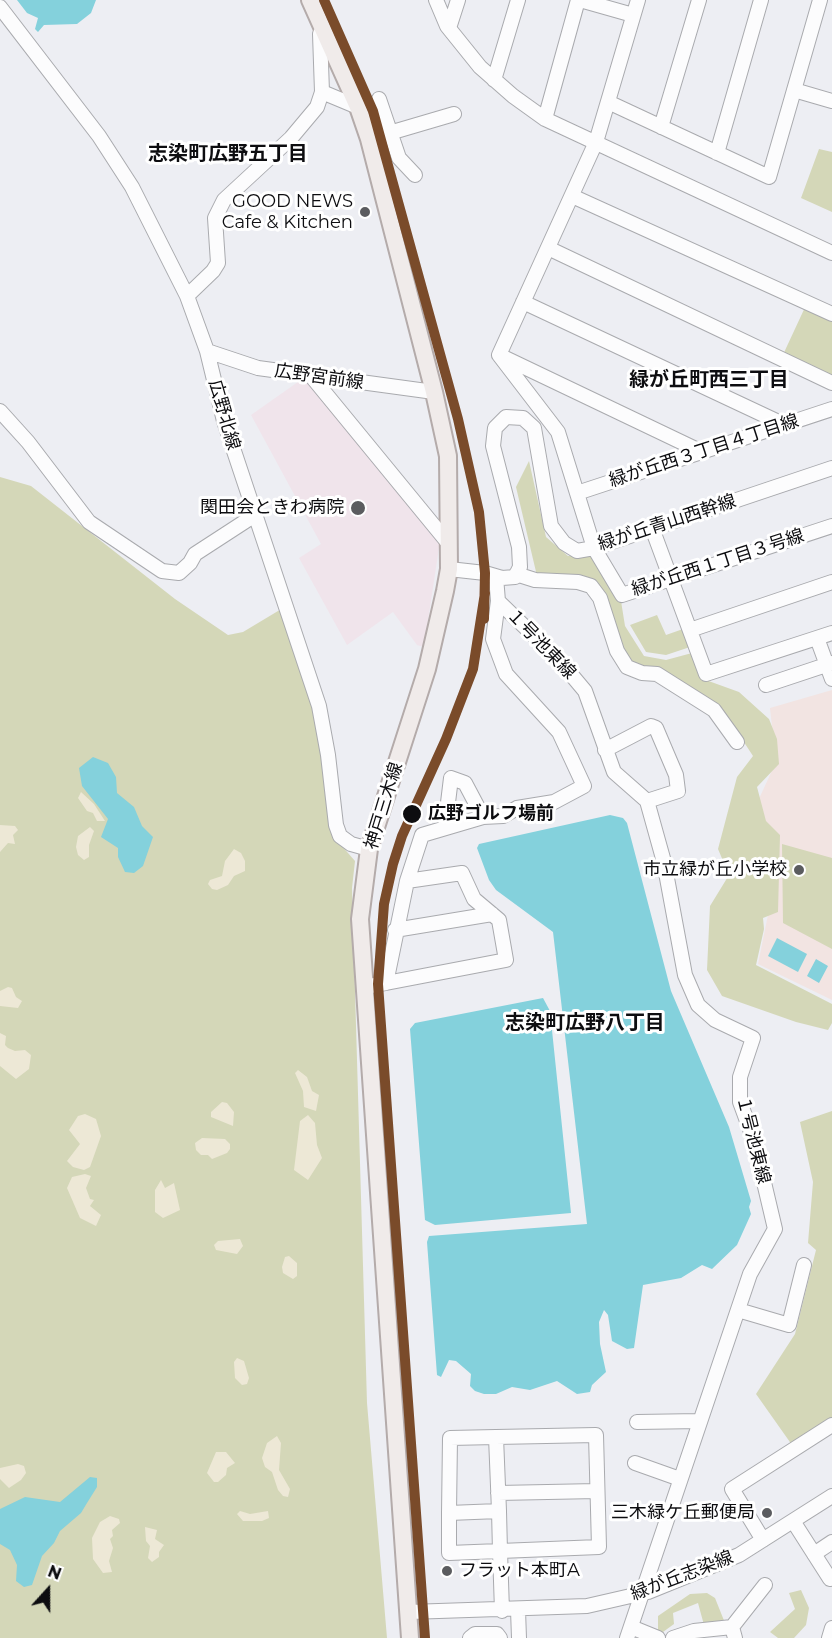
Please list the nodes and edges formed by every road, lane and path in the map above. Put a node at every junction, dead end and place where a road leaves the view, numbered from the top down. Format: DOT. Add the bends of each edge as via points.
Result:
graph roads {
  1 [pos="310,0"];
  2 [pos="436,0"];
  3 [pos="458,0"];
  4 [pos="518,0"];
  5 [pos="579,0"];
  6 [pos="638,0"];
  7 [pos="699,0"];
  8 [pos="761,0"];
  9 [pos="816,2"];
  10 [pos="0,7"];
  11 [pos="633,15"];
  12 [pos="323,28"];
  13 [pos="449,28"];
  14 [pos="494,80"];
  15 [pos="794,90"];
  16 [pos="322,92"];
  17 [pos="379,99"];
  18 [pos="832,101"];
  19 [pos="608,102"];
  20 [pos="358,107"];
  21 [pos="454,114"];
  22 [pos="545,119"];
  23 [pos="661,127"];
  24 [pos="390,133"];
  25 [pos="369,139"];
  26 [pos="596,142"];
  27 [pos="717,153"];
  28 [pos="416,175"];
  29 [pos="572,196"];
  30 [pos="548,248"];
  31 [pos="832,253"];
  32 [pos="187,296"];
  33 [pos="523,302"];
  34 [pos="832,314"];
  35 [pos="207,351"];
  36 [pos="499,355"];
  37 [pos="312,377"];
  38 [pos="832,383"];
  39 [pos="434,392"];
  40 [pos="832,409"];
  41 [pos="0,411"];
  42 [pos="785,425"];
  43 [pos="702,452"];
  44 [pos="832,468"];
  45 [pos="577,493"];
  46 [pos="255,515"];
  47 [pos="832,526"];
  48 [pos="652,528"];
  49 [pos="449,544"];
  50 [pos="594,548"];
  51 [pos="449,568"];
  52 [pos="516,574"];
  53 [pos="496,577"];
  54 [pos="671,579"];
  55 [pos="832,582"];
  56 [pos="498,601"];
  57 [pos="690,630"];
  58 [pos="832,633"];
  59 [pos="817,638"];
  60 [pos="829,664"];
  61 [pos="832,680"];
  62 [pos="766,685"];
  63 [pos="737,742"];
  64 [pos="605,750"];
  65 [pos="647,801"];
  66 [pos="483,817"];
  67 [pos="445,827"];
  68 [pos="369,849"];
  69 [pos="406,881"];
  70 [pos="492,914"];
  71 [pos="395,930"];
  72 [pos="386,983"];
  73 [pos="365,987"];
  74 [pos="804,1265"];
  75 [pos="738,1310"];
  76 [pos="700,1420"];
  77 [pos="637,1422"];
  78 [pos="832,1425"];
  79 [pos="496,1437"];
  80 [pos="635,1463"];
  81 [pos="680,1479"];
  82 [pos="597,1491"];
  83 [pos="498,1493"];
  84 [pos="832,1496"];
  85 [pos="499,1511"];
  86 [pos="449,1513"];
  87 [pos="793,1521"];
  88 [pos="763,1540"];
  89 [pos="832,1542"];
  90 [pos="500,1551"];
  91 [pos="814,1554"];
  92 [pos="831,1580"];
  93 [pos="765,1585"];
  94 [pos="641,1594"];
  95 [pos="518,1610"];
  96 [pos="502,1611"];
  97 [pos="409,1612"];
  98 [pos="832,1628"];
  99 [pos="734,1632"];
  100 [pos="629,1633"];
  101 [pos="410,1638"];
  102 [pos="470,1638"];
  103 [pos="501,1638"];
  104 [pos="519,1638"];
  105 [pos="658,1638"];
  106 [pos="674,1638"];
  107 [pos="829,1638"];
  1 -- 12 [label="main road, 神戸三木線"];
  2 -- 13 [label="street"];
  3 -- 13 [label="street"];
  4 -- 14 [label="street"];
  5 -- 11 [label="street"];
  5 -- 22 [label="street"];
  6 -- 11 [label="street"];
  7 -- 23 [label="street"];
  8 -- 27 [label="street"];
  9 -- 15 [label="street"];
  10 -- 32 [label="street, 広野北線" via="105,144 132,187"];
  11 -- 19 [label="street"];
  12 -- 16 [label="street"];
  12 -- 20 [label="main road, 神戸三木線"];
  13 -- 14 [label="street"];
  14 -- 22 [label="street"];
  15 -- 18 [label="street"];
  15 -- 27 [label="street" via="769,177"];
  16 -- 20 [label="street"];
  16 -- 32 [label="street" via="317,107 291,138 224,200 215,218 218,263"];
  17 -- 24 [label="street"];
  19 -- 23 [label="street"];
  19 -- 26 [label="street"];
  20 -- 25 [label="main road, 神戸三木線"];
  21 -- 24 [label="street"];
  22 -- 26 [label="street"];
  23 -- 27 [label="street"];
  24 -- 25 [label="street"];
  24 -- 28 [label="street" via="399,158"];
  25 -- 39 [label="main road, 神戸三木線"];
  26 -- 29 [label="street"];
  26 -- 31 [label="street"];
  29 -- 30 [label="street"];
  29 -- 34 [label="street"];
  30 -- 33 [label="street"];
  30 -- 38 [label="street"];
  32 -- 35 [label="street, 広野北線"];
  33 -- 36 [label="street"];
  33 -- 42 [label="street"];
  35 -- 37 [label="street, 広野宮前線" via="258,368"];
  35 -- 46 [label="street, 広野北線" via="224,421"];
  36 -- 43 [label="street"];
  36 -- 45 [label="street" via="558,432"];
  37 -- 39 [label="street, 広野宮前線"];
  37 -- 49 [label="street"];
  39 -- 49 [label="main road, 神戸三木線" via="448,456"];
  40 -- 42 [label="street, 緑が丘西３丁目４丁目線"];
  41 -- 46 [label="street" via="89,522 162,571 179,573 195,554"];
  42 -- 43 [label="street, 緑が丘西３丁目４丁目線"];
  43 -- 45 [label="street, 緑が丘西３丁目４丁目線"];
  44 -- 48 [label="street, 緑が丘青山西幹線"];
  45 -- 50 [label="street"];
  46 -- 68 [label="street, 広野北線" via="319,706 336,825 340,836"];
  47 -- 54 [label="street, 緑が丘西１丁目３号線"];
  48 -- 50 [label="street, 緑が丘青山西幹線"];
  48 -- 54 [label="street"];
  49 -- 51 [label="main road, 神戸三木線"];
  50 -- 52 [label="street, 緑が丘青山西幹線" via="577,551 564,543 551,526 534,428 523,418 506,417 495,428 493,446 519,547 520,567"];
  50 -- 54 [label="street, 緑が丘西１丁目３号線" via="622,595"];
  51 -- 53 [label="street"];
  51 -- 68 [label="main road, 神戸三木線" via="427,669"];
  52 -- 53 [label="street"];
  52 -- 63 [label="street" via="591,586 600,598 617,651 627,666 657,674 714,710"];
  53 -- 56 [label="street, １号池東線"];
  54 -- 57 [label="street"];
  55 -- 57 [label="street"];
  56 -- 64 [label="street, １号池東線" via="585,691"];
  56 -- 66 [label="street" via="493,639 506,674 559,732 584,786 554,802 517,808 503,816"];
  57 -- 59 [label="street" via="706,674"];
  58 -- 59 [label="street"];
  59 -- 60 [label="street"];
  60 -- 61 [label="street"];
  60 -- 62 [label="street"];
  64 -- 65 [label="street, １号池東線" via="614,772"];
  64 -- 65 [label="street" via="651,726 656,728 676,775 678,791"];
  65 -- 75 [label="street, １号池東線" via="685,975 698,1005 715,1020 753,1038 740,1077 740,1102 754,1140 775,1229 750,1275"];
  66 -- 67 [label="street"];
  66 -- 67 [label="street" via="465,783 451,778"];
  67 -- 69 [label="street" via="422,836"];
  68 -- 73 [label="main road, 神戸三木線" via="360,919"];
  69 -- 70 [label="street" via="462,873 474,899"];
  69 -- 71 [label="street"];
  70 -- 71 [label="street"];
  70 -- 72 [label="street" via="499,920 506,960"];
  71 -- 72 [label="street"];
  72 -- 73 [label="street"];
  73 -- 97 [label="main road, 神戸三木線"];
  74 -- 75 [label="street" via="789,1325"];
  75 -- 76 [label="street, １号池東線"];
  76 -- 77 [label="street"];
  76 -- 81 [label="street, １号池東線"];
  78 -- 88 [label="street" via="732,1489"];
  79 -- 82 [label="street" via="596,1435"];
  79 -- 83 [label="street"];
  79 -- 86 [label="street" via="450,1438"];
  80 -- 81 [label="street"];
  81 -- 94 [label="street, １号池東線"];
  82 -- 83 [label="street"];
  82 -- 90 [label="street" via="599,1547"];
  83 -- 85 [label="street"];
  84 -- 87 [label="street, 緑が丘志染線"];
  85 -- 86 [label="street"];
  85 -- 90 [label="street"];
  86 -- 90 [label="street" via="449,1553"];
  87 -- 88 [label="street, 緑が丘志染線"];
  87 -- 91 [label="street"];
  88 -- 94 [label="street, 緑が丘志染線" via="739,1555"];
  89 -- 91 [label="street"];
  90 -- 96 [label="street"];
  91 -- 92 [label="street"];
  93 -- 99 [label="street"];
  94 -- 95 [label="street, 緑が丘志染線" via="587,1606"];
  94 -- 100 [label="street, １号池東線"];
  95 -- 96 [label="street, 緑が丘志染線"];
  95 -- 104 [label="street"];
  96 -- 97 [label="street, 緑が丘志染線"];
  97 -- 101 [label="main road, 神戸三木線"];
  98 -- 107 [label="street"];
  99 -- 106 [label="street" via="694,1631"];
  100 -- 105 [label="street"];
  102 -- 103 [label="street" via="475,1634 497,1634"];
}
